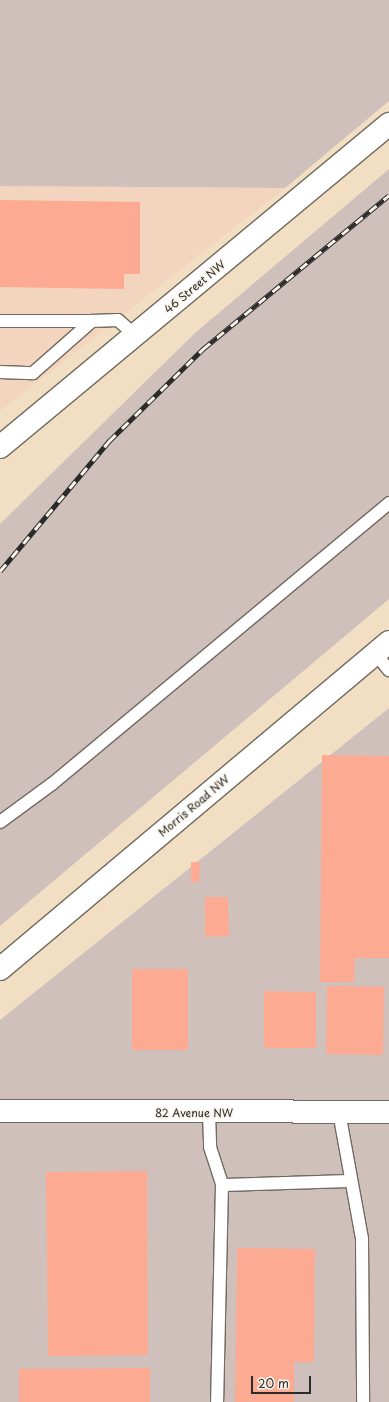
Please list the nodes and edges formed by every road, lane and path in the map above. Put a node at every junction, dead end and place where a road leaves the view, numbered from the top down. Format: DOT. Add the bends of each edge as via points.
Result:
graph roads {
  1 [pos="389,124"];
  2 [pos="0,321"];
  3 [pos="92,321"];
  4 [pos="136,336"];
  5 [pos="0,372"];
  6 [pos="0,447"];
  7 [pos="389,503"];
  8 [pos="382,647"];
  9 [pos="389,670"];
  10 [pos="0,822"];
  11 [pos="0,969"];
  12 [pos="0,1111"];
  13 [pos="339,1112"];
  14 [pos="389,1112"];
  15 [pos="209,1113"];
  16 [pos="351,1181"];
  17 [pos="222,1185"];
  18 [pos="217,1402"];
  19 [pos="363,1402"];
  1 -- 4 [label="street, 46 Street NW"];
  2 -- 3 [label="lane"];
  3 -- 4 [label="lane" via="118,320"];
  3 -- 5 [label="lane" via="33,373"];
  4 -- 6 [label="street, 46 Street NW"];
  7 -- 10 [label="lane" via="52,784"];
  8 -- 9 [label="lane"];
  8 -- 11 [label="street, Morris Road NW"];
  12 -- 15 [label="street, 82 Avenue NW"];
  13 -- 14 [label="street, 82 Avenue NW"];
  13 -- 15 [label="street, 82 Avenue NW"];
  13 -- 16 [label="lane"];
  15 -- 17 [label="lane" via="210,1147"];
  16 -- 17 [label="lane"];
  16 -- 19 [label="lane" via="362,1239"];
  17 -- 18 [label="lane"];
}
